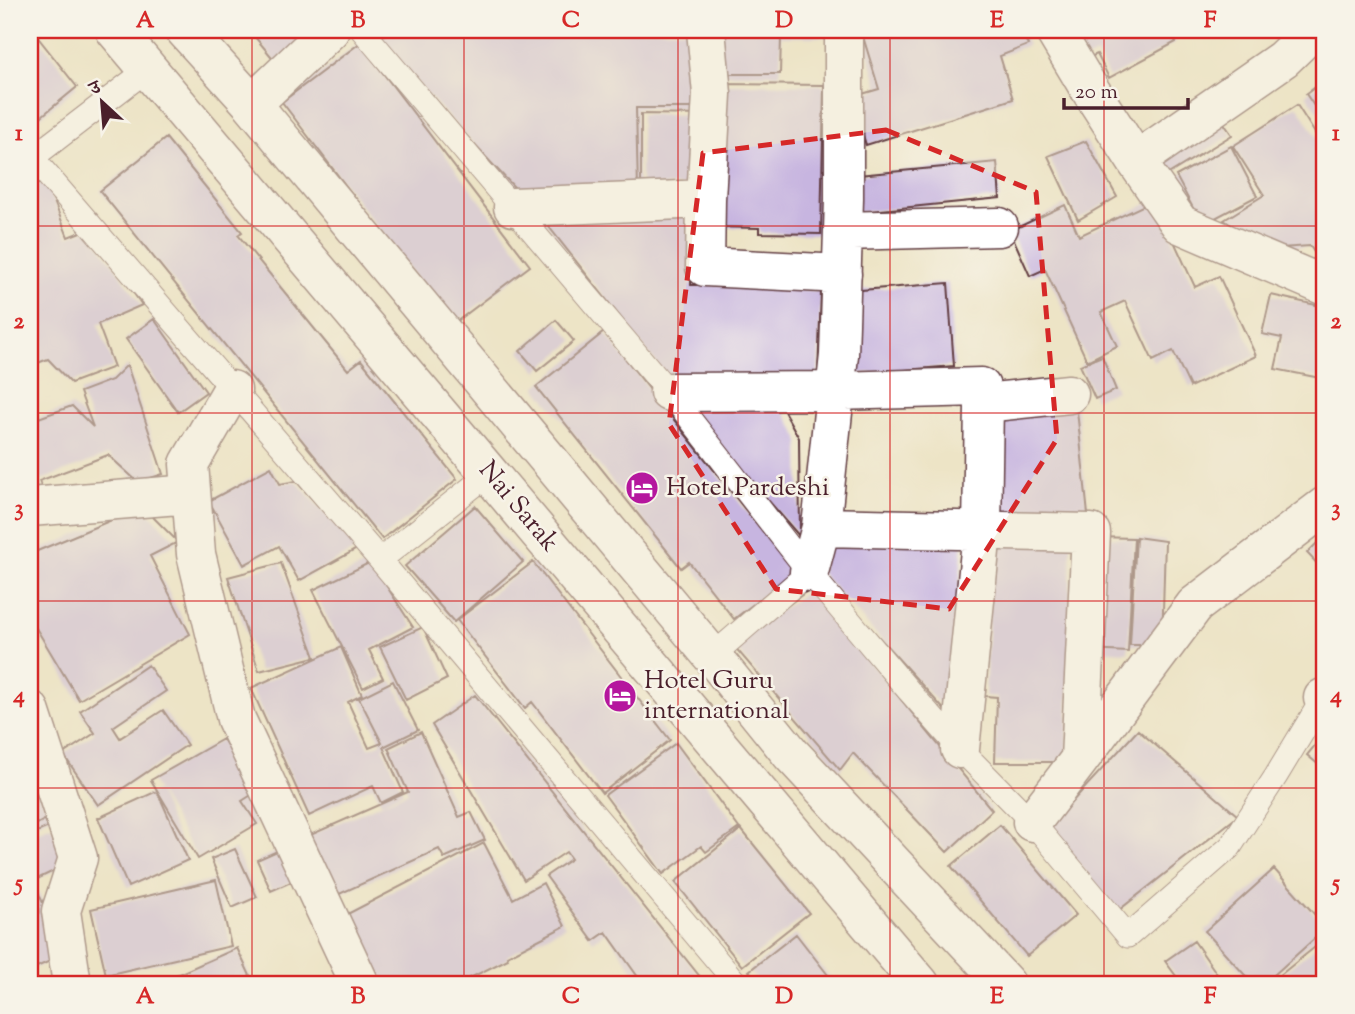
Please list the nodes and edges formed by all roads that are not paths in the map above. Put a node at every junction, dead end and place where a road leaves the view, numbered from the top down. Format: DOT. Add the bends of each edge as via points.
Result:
graph roads {
  1 [pos="115,30"];
  2 [pos="184,30"];
  3 [pos="330,30"];
  4 [pos="362,30"];
  5 [pos="706,30"];
  6 [pos="844,30"];
  7 [pos="1054,30"];
  8 [pos="1313,30"];
  9 [pos="148,69"];
  10 [pos="252,104"];
  11 [pos="31,157"];
  12 [pos="1136,161"];
  13 [pos="706,199"];
  14 [pos="513,207"];
  15 [pos="999,227"];
  16 [pos="843,231"];
  17 [pos="842,274"];
  18 [pos="1325,286"];
  19 [pos="232,390"];
  20 [pos="835,391"];
  21 [pos="669,392"];
  22 [pos="1069,394"];
  23 [pos="984,403"];
  24 [pos="490,473"];
  25 [pos="191,495"];
  26 [pos="1325,506"];
  27 [pos="30,507"];
  28 [pos="821,527"];
  29 [pos="982,531"];
  30 [pos="380,560"];
  31 [pos="809,572"];
  32 [pos="712,656"];
  33 [pos="1325,698"];
  34 [pos="30,709"];
  35 [pos="960,749"];
  36 [pos="791,754"];
  37 [pos="1080,759"];
  38 [pos="757,791"];
  39 [pos="1032,822"];
  40 [pos="66,983"];
  41 [pos="360,984"];
  42 [pos="737,984"];
  43 [pos="920,984"];
  44 [pos="1006,984"];
  1 -- 9 [label="street, Nai Sarak"];
  2 -- 9 [label="street"];
  2 -- 10 [label="street"];
  3 -- 10 [label="street"];
  4 -- 14 [label="lane"];
  5 -- 13 [label="street" via="712,94"];
  6 -- 16 [label="street"];
  7 -- 12 [label="street"];
  8 -- 12 [label="street" via="1283,59"];
  9 -- 11 [label="lane"];
  9 -- 24 [label="street, Nai Sarak"];
  10 -- 32 [label="street"];
  11 -- 19 [label="lane"];
  12 -- 18 [label="street" via="1180,224"];
  13 -- 14 [label="street"];
  13 -- 17 [label="street" via="705,267"];
  14 -- 21 [label="lane"];
  15 -- 16 [label="street"];
  16 -- 17 [label="street"];
  17 -- 20 [label="street"];
  19 -- 25 [label="street" via="189,464"];
  19 -- 30 [label="lane"];
  20 -- 21 [label="street"];
  20 -- 23 [label="street" via="981,387"];
  20 -- 28 [label="street"];
  21 -- 31 [label="lane"];
  22 -- 23 [label="street"];
  23 -- 29 [label="street"];
  24 -- 30 [label="lane"];
  24 -- 38 [label="street, Nai Sarak"];
  25 -- 27 [label="street"];
  25 -- 41 [label="street" via="196,554 236,719"];
  26 -- 37 [label="street" via="1195,605"];
  28 -- 29 [label="street"];
  28 -- 31 [label="street"];
  29 -- 35 [label="street"];
  29 -- 37 [label="street" via="1091,533"];
  30 -- 42 [label="lane"];
  31 -- 32 [label="lane"];
  31 -- 35 [label="lane"];
  32 -- 36 [label="street"];
  33 -- 39 [label="lane" via="1230,847 1128,936"];
  34 -- 40 [label="street" via="78,858 61,911"];
  35 -- 39 [label="lane"];
  36 -- 38 [label="street"];
  36 -- 44 [label="street"];
  37 -- 39 [label="street"];
  38 -- 43 [label="street, Nai Sarak"];
}
